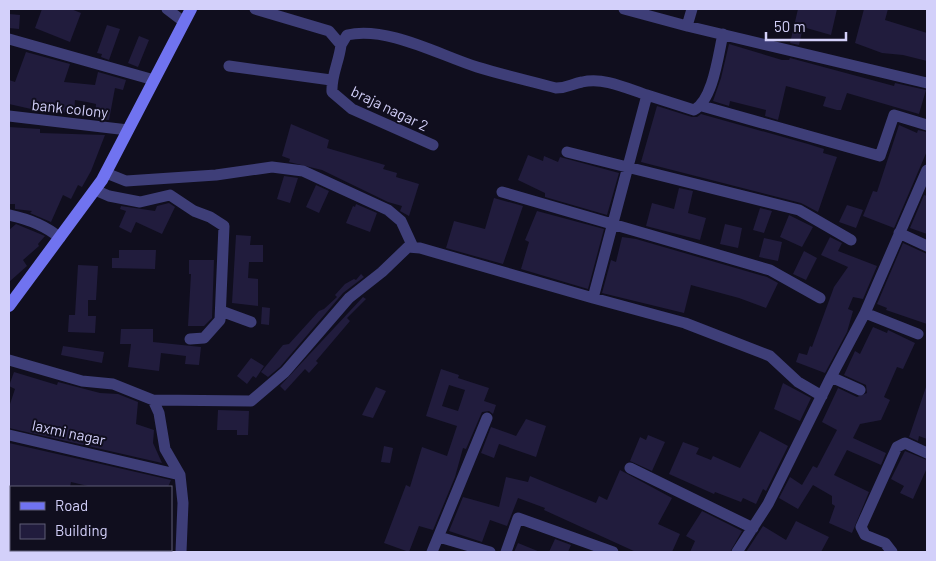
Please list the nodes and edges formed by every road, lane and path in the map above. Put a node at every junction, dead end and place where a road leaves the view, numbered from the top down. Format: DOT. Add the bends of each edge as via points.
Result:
graph roads {
  1 [pos="166,9"];
  2 [pos="191,9"];
  3 [pos="255,9"];
  4 [pos="624,9"];
  5 [pos="692,9"];
  6 [pos="184,22"];
  7 [pos="687,26"];
  8 [pos="723,34"];
  9 [pos="9,39"];
  10 [pos="341,45"];
  11 [pos="230,66"];
  12 [pos="154,80"];
  13 [pos="331,80"];
  14 [pos="927,83"];
  15 [pos="647,95"];
  16 [pos="702,106"];
  17 [pos="9,116"];
  18 [pos="927,125"];
  19 [pos="128,130"];
  20 [pos="433,145"];
  21 [pos="567,152"];
  22 [pos="628,167"];
  23 [pos="927,170"];
  24 [pos="106,173"];
  25 [pos="96,190"];
  26 [pos="502,192"];
  27 [pos="9,215"];
  28 [pos="612,225"];
  29 [pos="899,233"];
  30 [pos="60,238"];
  31 [pos="851,240"];
  32 [pos="927,246"];
  33 [pos="413,247"];
  34 [pos="593,298"];
  35 [pos="820,298"];
  36 [pos="9,306"];
  37 [pos="221,311"];
  38 [pos="865,313"];
  39 [pos="251,322"];
  40 [pos="918,334"];
  41 [pos="190,339"];
  42 [pos="9,360"];
  43 [pos="831,377"];
  44 [pos="860,390"];
  45 [pos="822,396"];
  46 [pos="152,400"];
  47 [pos="487,418"];
  48 [pos="9,435"];
  49 [pos="927,453"];
  50 [pos="630,468"];
  51 [pos="180,475"];
  52 [pos="753,528"];
  53 [pos="439,537"];
  54 [pos="181,552"];
  55 [pos="432,552"];
  56 [pos="490,552"];
  57 [pos="506,552"];
  58 [pos="613,552"];
  59 [pos="737,552"];
  60 [pos="892,552"];
  1 -- 6 [label="street"];
  2 -- 6 [label="street"];
  3 -- 10 [label="street" via="329,31"];
  4 -- 7 [label="street"];
  5 -- 7 [label="street"];
  6 -- 12 [label="street"];
  7 -- 8 [label="street"];
  8 -- 14 [label="street"];
  8 -- 16 [label="street" via="709,93"];
  9 -- 12 [label="street"];
  10 -- 13 [label="street"];
  10 -- 15 [label="street" via="348,35 367,33 556,88 602,81"];
  11 -- 13 [label="street"];
  12 -- 19 [label="street"];
  13 -- 20 [label="street, braja nagar 2" via="332,92 343,104"];
  15 -- 16 [label="street" via="694,110"];
  15 -- 22 [label="street"];
  16 -- 18 [label="street" via="880,156 894,115"];
  17 -- 19 [label="street, bank colony"];
  19 -- 24 [label="street"];
  21 -- 22 [label="street"];
  22 -- 28 [label="street"];
  22 -- 31 [label="street" via="799,210"];
  23 -- 29 [label="street"];
  24 -- 25 [label="street"];
  24 -- 33 [label="street" via="126,181 216,175 272,167 303,171 388,210 401,221"];
  25 -- 30 [label="street"];
  25 -- 37 [label="street" via="140,202 170,195 194,212 221,223 225,236"];
  26 -- 28 [label="street"];
  27 -- 30 [label="street" via="28,219"];
  28 -- 34 [label="street"];
  28 -- 35 [label="street" via="770,270"];
  29 -- 32 [label="street"];
  29 -- 38 [label="street"];
  30 -- 36 [label="street"];
  33 -- 34 [label="street"];
  33 -- 46 [label="street" via="408,246 349,298 285,372 251,401"];
  34 -- 45 [label="street" via="685,323 770,356 798,382"];
  37 -- 39 [label="street"];
  37 -- 41 [label="street" via="220,320 212,332 204,338"];
  38 -- 40 [label="street"];
  38 -- 43 [label="street"];
  42 -- 46 [label="street" via="82,380 113,384"];
  43 -- 44 [label="street"];
  43 -- 45 [label="street"];
  45 -- 52 [label="street"];
  46 -- 51 [label="street" via="159,413 165,449"];
  47 -- 53 [label="street"];
  48 -- 51 [label="street, laxmi nagar"];
  49 -- 60 [label="street" via="905,443 898,447 861,527 865,535 885,543"];
  50 -- 52 [label="street"];
  51 -- 54 [label="street" via="183,503"];
  52 -- 59 [label="street"];
  53 -- 55 [label="street"];
  53 -- 56 [label="street"];
  57 -- 58 [label="street" via="518,518"];
}
